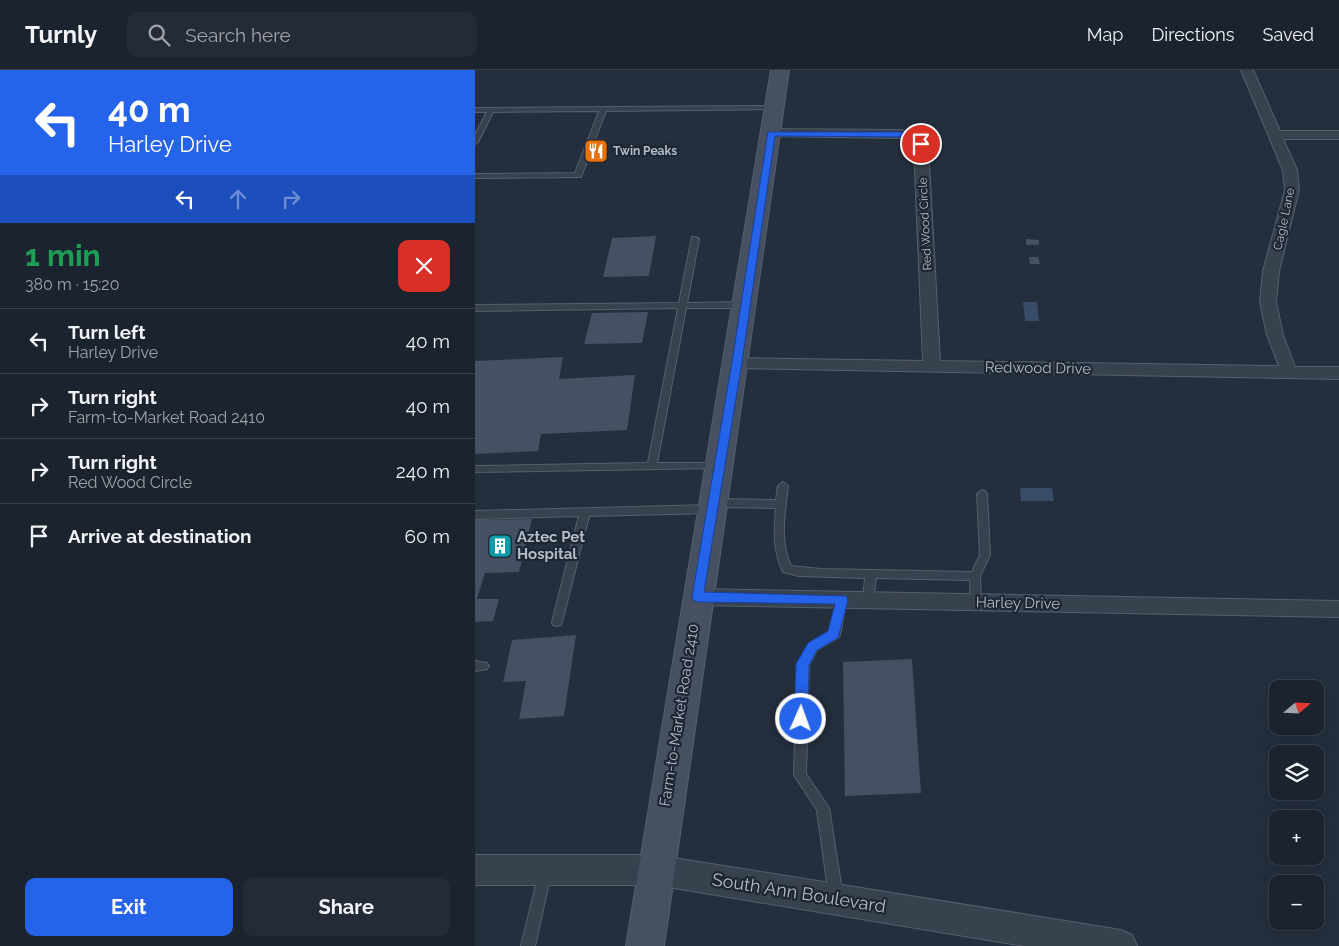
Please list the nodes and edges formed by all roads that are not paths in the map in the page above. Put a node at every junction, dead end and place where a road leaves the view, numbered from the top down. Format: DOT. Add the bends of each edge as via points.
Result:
graph roads {
  1 [pos="780,70"];
  2 [pos="1247,70"];
  3 [pos="603,109"];
  4 [pos="475,110"];
  5 [pos="491,110"];
  6 [pos="773,121"];
  7 [pos="1277,135"];
  8 [pos="1339,135"];
  9 [pos="475,142"];
  10 [pos="475,176"];
  11 [pos="695,239"];
  12 [pos="745,305"];
  13 [pos="683,306"];
  14 [pos="475,308"];
  15 [pos="737,362"];
  16 [pos="932,366"];
  17 [pos="1289,372"];
  18 [pos="1339,373"];
  19 [pos="652,466"];
  20 [pos="719,466"];
  21 [pos="475,469"];
  22 [pos="783,486"];
  23 [pos="982,494"];
  24 [pos="781,504"];
  25 [pos="713,506"];
  26 [pos="585,511"];
  27 [pos="475,515"];
  28 [pos="871,574"];
  29 [pos="975,576"];
  30 [pos="698,597"];
  31 [pos="842,600"];
  32 [pos="868,600"];
  33 [pos="976,602"];
  34 [pos="1339,609"];
  35 [pos="557,622"];
  36 [pos="546,869"];
  37 [pos="475,870"];
  38 [pos="656,870"];
  39 [pos="837,899"];
  40 [pos="528,946"];
  41 [pos="645,946"];
  42 [pos="1121,946"];
  1 -- 6 [label="main road, Farm-to-Market Road 2410"];
  2 -- 7 [label="street, Cagle Lane"];
  3 -- 5 [label="lane"];
  3 -- 6 [label="lane"];
  3 -- 10 [label="lane" via="578,175"];
  4 -- 5 [label="lane"];
  5 -- 9 [label="lane"];
  6 -- 12 [label="main road, Farm-to-Market Road 2410"];
  6 -- 16 [label="street, Red Wood Circle" via="901,134 921,144"];
  7 -- 8 [label="street"];
  7 -- 17 [label="street, Cagle Lane" via="1290,170 1292,190 1271,271 1268,302 1275,335"];
  11 -- 13 [label="lane"];
  12 -- 13 [label="lane"];
  12 -- 15 [label="main road, Farm-to-Market Road 2410"];
  13 -- 14 [label="lane"];
  13 -- 19 [label="lane"];
  15 -- 16 [label="street, Redwood Drive"];
  15 -- 20 [label="main road, Farm-to-Market Road 2410"];
  16 -- 17 [label="street, Redwood Drive"];
  17 -- 18 [label="street, Redwood Drive"];
  19 -- 20 [label="lane"];
  19 -- 21 [label="lane"];
  20 -- 25 [label="main road, Farm-to-Market Road 2410"];
  22 -- 24 [label="lane"];
  23 -- 29 [label="lane" via="985,555"];
  24 -- 25 [label="lane"];
  24 -- 28 [label="lane" via="781,551 787,568 799,572"];
  25 -- 26 [label="lane"];
  25 -- 30 [label="main road, Farm-to-Market Road 2410"];
  26 -- 27 [label="lane"];
  26 -- 35 [label="lane"];
  28 -- 29 [label="lane"];
  28 -- 32 [label="lane"];
  29 -- 33 [label="lane"];
  30 -- 31 [label="street, Harley Drive"];
  30 -- 38 [label="main road, Farm-to-Market Road 2410"];
  31 -- 32 [label="street, Harley Drive"];
  31 -- 39 [label="lane" via="833,634 813,647 803,664 800,775 823,808"];
  32 -- 33 [label="street, Harley Drive"];
  33 -- 34 [label="street, Harley Drive"];
  36 -- 37 [label="street, South Ann Boulevard"];
  36 -- 38 [label="street, South Ann Boulevard"];
  36 -- 40 [label="lane"];
  38 -- 39 [label="street, South Ann Boulevard"];
  38 -- 41 [label="main road, Farm-to-Market Road 2410"];
  39 -- 42 [label="street, South Ann Boulevard"];
}
